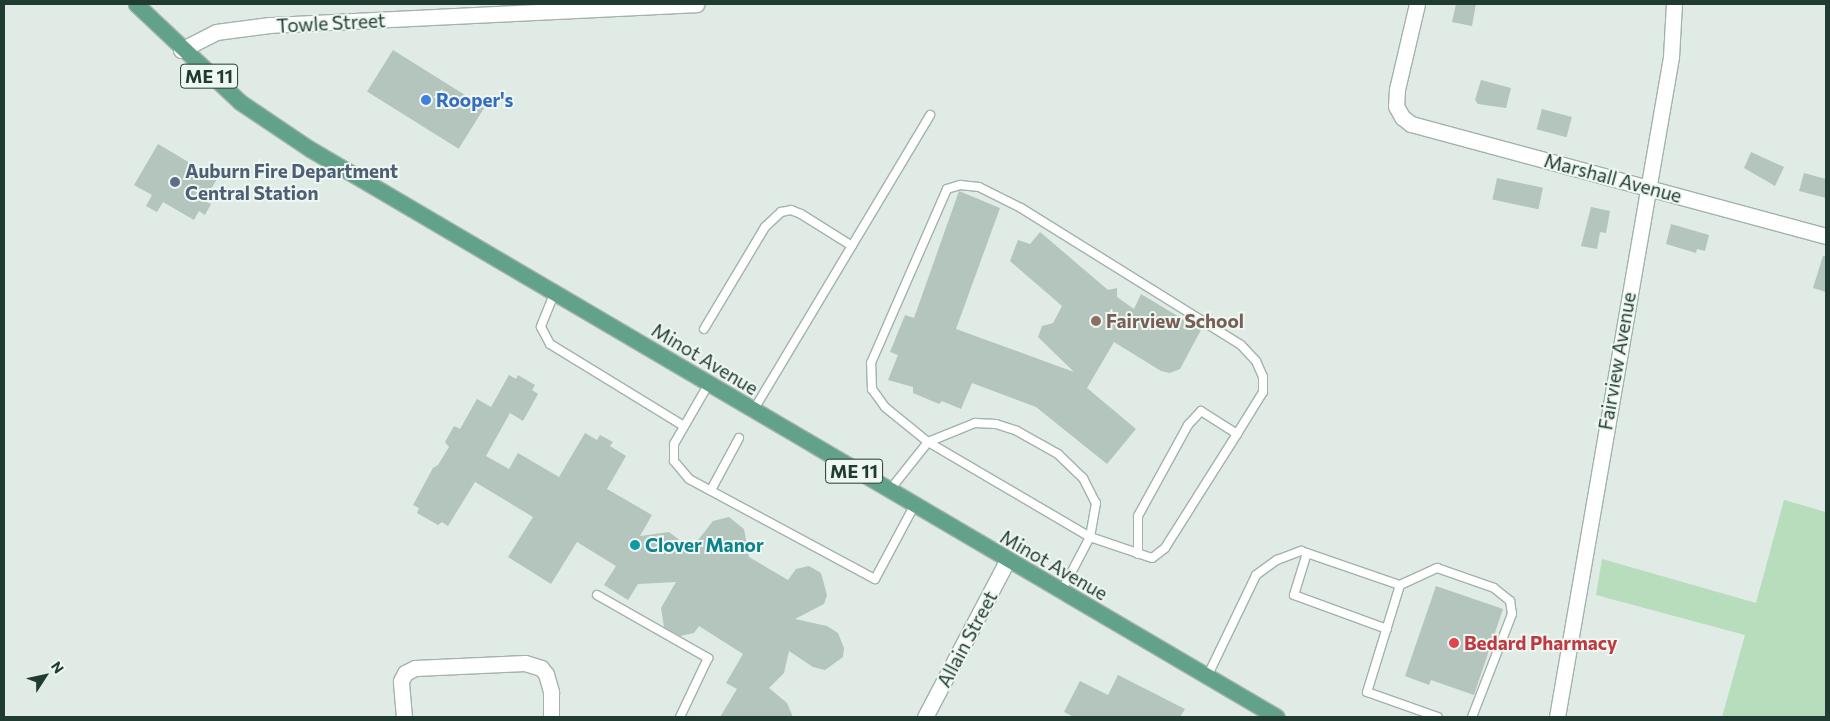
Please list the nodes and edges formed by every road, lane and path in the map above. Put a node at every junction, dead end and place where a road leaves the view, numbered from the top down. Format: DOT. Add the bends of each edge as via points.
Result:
graph roads {
  1 [pos="136,4"];
  2 [pos="696,4"];
  3 [pos="1417,4"];
  4 [pos="1674,4"];
  5 [pos="432,11"];
  6 [pos="181,50"];
  7 [pos="930,116"];
  8 [pos="1649,188"];
  9 [pos="1826,236"];
  10 [pos="852,246"];
  11 [pos="554,294"];
  12 [pos="704,329"];
  13 [pos="708,385"];
  14 [pos="753,411"];
  15 [pos="684,426"];
  16 [pos="1237,434"];
  17 [pos="739,438"];
  18 [pos="928,442"];
  19 [pos="710,490"];
  20 [pos="889,491"];
  21 [pos="914,506"];
  22 [pos="1090,537"];
  23 [pos="1307,553"];
  24 [pos="1138,554"];
  25 [pos="1008,561"];
  26 [pos="1400,585"];
  27 [pos="1061,592"];
  28 [pos="596,595"];
  29 [pos="1387,628"];
  30 [pos="1207,677"];
  31 [pos="404,717"];
  32 [pos="551,717"];
  33 [pos="680,717"];
  34 [pos="925,717"];
  35 [pos="1277,717"];
  36 [pos="1438,717"];
  37 [pos="1472,717"];
  38 [pos="1557,717"];
  1 -- 6 [label="main road, Minot Avenue / ME 11"];
  2 -- 5 [label="street, Towle Street"];
  3 -- 8 [label="street, Marshall Avenue" via="1397,89 1396,106 1402,117 1431,130"];
  4 -- 8 [label="street, Fairview Avenue" via="1671,57"];
  5 -- 6 [label="street, Towle Street" via="226,30"];
  6 -- 11 [label="main road, Minot Avenue / ME 11" via="227,92 267,121"];
  7 -- 10 [label="lane"];
  8 -- 9 [label="street, Marshall Avenue"];
  8 -- 38 [label="street, Fairview Avenue"];
  10 -- 12 [label="lane" via="801,214 790,210 777,215 765,227"];
  10 -- 14 [label="lane"];
  11 -- 13 [label="main road, Minot Avenue / ME 11"];
  11 -- 15 [label="lane" via="541,327 550,344"];
  13 -- 14 [label="main road, Minot Avenue / ME 11"];
  13 -- 15 [label="lane"];
  14 -- 20 [label="main road, Minot Avenue / ME 11"];
  15 -- 19 [label="lane" via="674,444 674,461 689,479"];
  16 -- 18 [label="lane" via="1263,392 1256,361 1241,345 1020,208 979,187 960,185 946,189 941,199 871,363 872,389 885,408"];
  16 -- 24 [label="lane" via="1165,548 1152,558"];
  16 -- 24 [label="lane" via="1201,411 1188,425 1138,516"];
  17 -- 19 [label="lane"];
  18 -- 20 [label="lane"];
  18 -- 22 [label="lane"];
  18 -- 22 [label="lane" via="975,424 996,424 1018,431 1058,454 1083,478 1096,503"];
  19 -- 21 [label="lane" via="875,578"];
  20 -- 21 [label="main road, Minot Avenue / ME 11"];
  21 -- 25 [label="main road, Minot Avenue / ME 11"];
  22 -- 24 [label="lane"];
  22 -- 27 [label="lane"];
  23 -- 26 [label="lane"];
  23 -- 29 [label="lane" via="1294,595"];
  23 -- 30 [label="lane" via="1301,551 1277,560 1256,575"];
  25 -- 27 [label="main road, Minot Avenue / ME 11"];
  25 -- 34 [label="street, Allain Street"];
  26 -- 29 [label="lane"];
  26 -- 37 [label="lane" via="1437,568 1494,588 1510,601 1512,614"];
  27 -- 30 [label="main road, Minot Avenue / ME 11"];
  28 -- 33 [label="lane" via="708,658"];
  29 -- 36 [label="lane" via="1367,692"];
  30 -- 35 [label="main road, Minot Avenue / ME 11"];
  31 -- 32 [label="street" via="401,681 405,673 415,668 525,663 541,668 549,682"];
}
